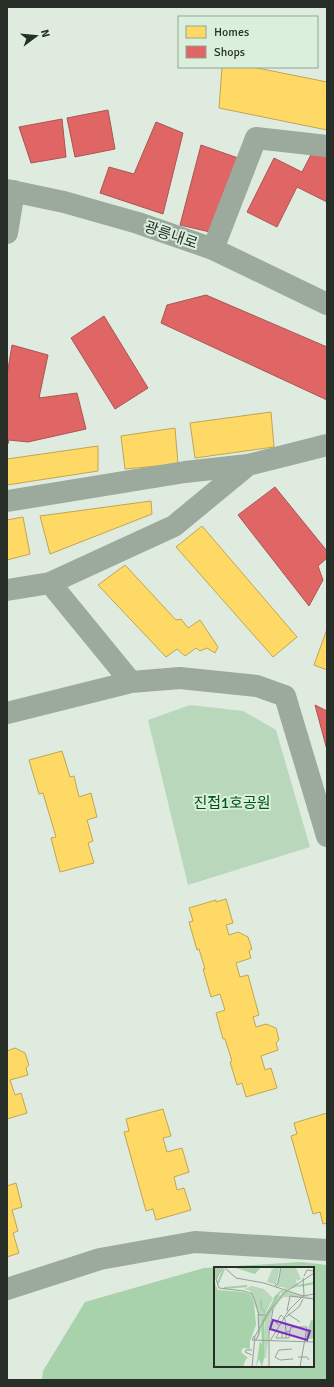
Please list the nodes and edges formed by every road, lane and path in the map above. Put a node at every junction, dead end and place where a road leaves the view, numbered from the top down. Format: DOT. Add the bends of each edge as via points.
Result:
graph roads {
  1 [pos="327,146"];
  2 [pos="11,191"];
  3 [pos="7,232"];
  4 [pos="213,249"];
  5 [pos="327,304"];
  6 [pos="327,445"];
  7 [pos="248,465"];
  8 [pos="7,501"];
  9 [pos="50,583"];
  10 [pos="7,590"];
  11 [pos="131,682"];
  12 [pos="7,713"];
  13 [pos="327,836"];
  14 [pos="327,1250"];
  15 [pos="7,1289"];
  1 -- 4 [label="street" via="256,138"];
  2 -- 3 [label="street"];
  2 -- 4 [label="street, 광릉내로" via="64,202 138,223"];
  4 -- 5 [label="street, 광릉내로"];
  6 -- 7 [label="street"];
  7 -- 8 [label="street" via="185,472"];
  7 -- 9 [label="street" via="174,526"];
  9 -- 10 [label="street"];
  9 -- 11 [label="street"];
  11 -- 12 [label="street"];
  11 -- 13 [label="street" via="180,678 257,686 285,696"];
  14 -- 15 [label="street" via="195,1242 100,1259"];
}
